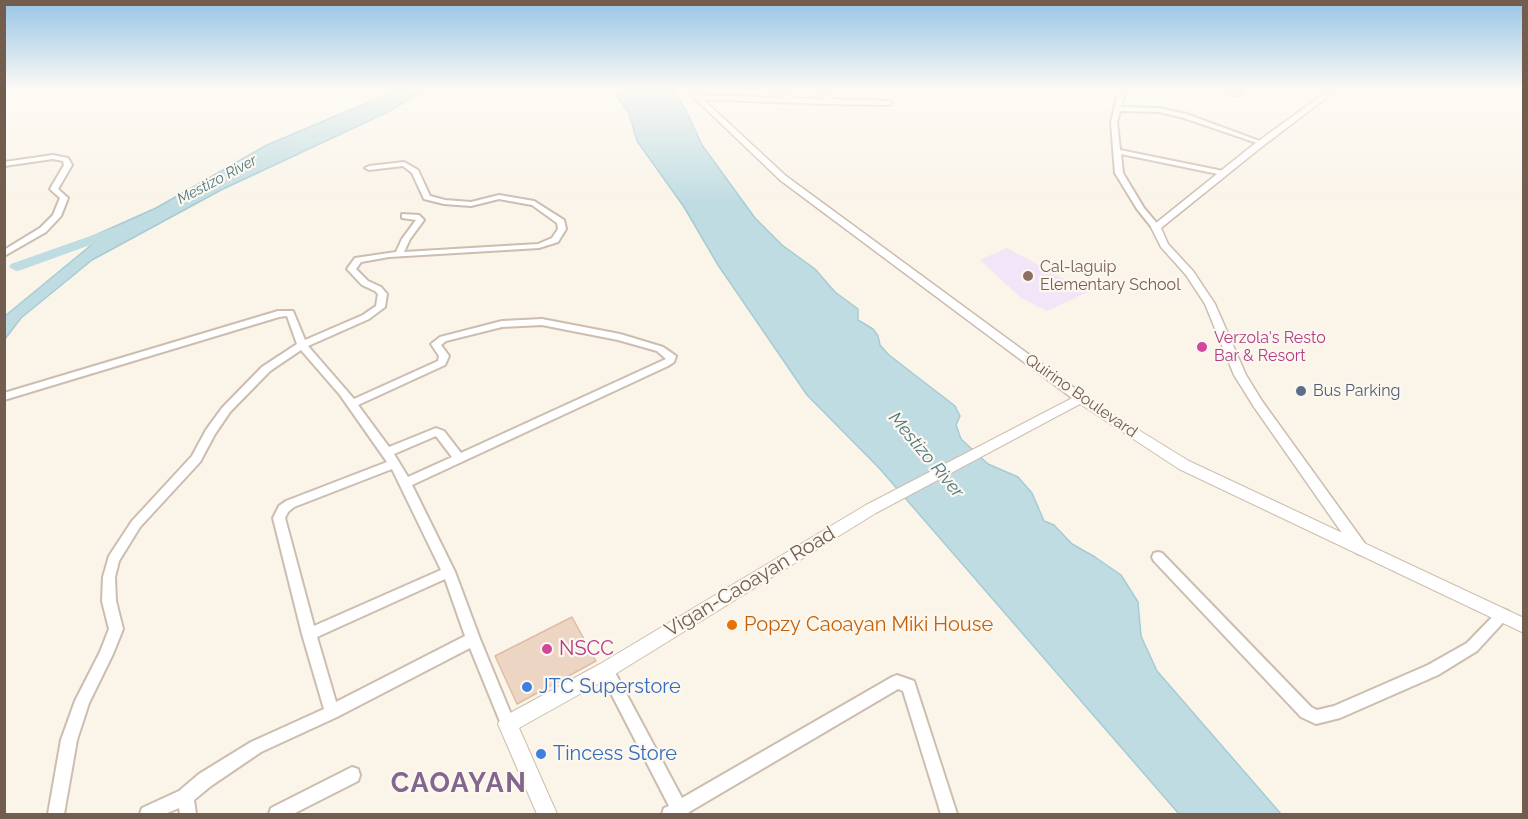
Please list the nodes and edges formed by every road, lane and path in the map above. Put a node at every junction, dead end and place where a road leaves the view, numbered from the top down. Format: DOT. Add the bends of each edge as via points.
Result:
graph roads {
  1 [pos="729,127"];
  2 [pos="1115,127"];
  3 [pos="1215,127"];
  4 [pos="1283,127"];
  5 [pos="1262,143"];
  6 [pos="1117,151"];
  7 [pos="4,164"];
  8 [pos="369,168"];
  9 [pos="1222,173"];
  10 [pos="405,216"];
  11 [pos="1156,226"];
  12 [pos="4,254"];
  13 [pos="399,254"];
  14 [pos="301,341"];
  15 [pos="4,397"];
  16 [pos="1080,398"];
  17 [pos="351,404"];
  18 [pos="391,458"];
  19 [pos="459,458"];
  20 [pos="405,483"];
  21 [pos="1361,549"];
  22 [pos="1158,556"];
  23 [pos="449,572"];
  24 [pos="1503,615"];
  25 [pos="1524,626"];
  26 [pos="309,634"];
  27 [pos="473,639"];
  28 [pos="606,670"];
  29 [pos="332,712"];
  30 [pos="508,724"];
  31 [pos="352,775"];
  32 [pos="185,797"];
  33 [pos="677,813"];
  34 [pos="56,814"];
  35 [pos="148,814"];
  36 [pos="188,814"];
  37 [pos="277,814"];
  38 [pos="547,814"];
  39 [pos="949,814"];
  1 -- 16 [label="street, Quirino Boulevard" via="783,178"];
  2 -- 6 [label="street"];
  3 -- 5 [label="street"];
  4 -- 5 [label="street"];
  5 -- 9 [label="street"];
  6 -- 9 [label="street"];
  6 -- 11 [label="street" via="1123,182"];
  7 -- 12 [label="street" via="52,157 66,159 68,165 54,189 64,198 57,216 43,230"];
  8 -- 13 [label="street" via="404,164 415,172 427,197 471,204 499,197 524,199 561,222 562,230 555,240 539,246"];
  9 -- 11 [label="street"];
  10 -- 13 [label="street" via="420,220"];
  11 -- 21 [label="street" via="1164,245 1190,273 1210,304 1240,375 1258,404"];
  13 -- 14 [label="street" via="358,260 351,266 360,279 383,294 380,307 366,317"];
  14 -- 15 [label="street" via="290,313 285,312"];
  14 -- 17 [label="street"];
  14 -- 34 [label="street" via="266,369 226,410 196,459 136,524 113,560 109,601 116,629 72,730"];
  16 -- 21 [label="main road, Quirino Boulevard" via="1184,465"];
  16 -- 28 [label="main road, Vigan-Caoayan Road" via="871,509"];
  17 -- 18 [label="street"];
  17 -- 19 [label="street" via="442,363 444,356 436,344 443,339 502,324 542,322 620,337 670,356 669,362 655,369"];
  18 -- 19 [label="street" via="436,432"];
  18 -- 20 [label="street"];
  18 -- 26 [label="street" via="290,504 280,514 280,527"];
  19 -- 20 [label="street"];
  20 -- 23 [label="street"];
  21 -- 24 [label="main road, Quirino Boulevard"];
  22 -- 24 [label="street" via="1306,712 1316,717 1335,713 1433,670 1472,647"];
  23 -- 26 [label="street"];
  23 -- 27 [label="street"];
  24 -- 25 [label="main road, Quirino Boulevard"];
  26 -- 29 [label="street"];
  27 -- 29 [label="street"];
  27 -- 30 [label="street"];
  28 -- 30 [label="main road, Vigan-Caoayan Road"];
  28 -- 33 [label="street"];
  29 -- 32 [label="street" via="256,747"];
  30 -- 38 [label="main road"];
  31 -- 37 [label="street"];
  32 -- 35 [label="street"];
  32 -- 36 [label="street"];
  33 -- 39 [label="street" via="897,682 909,686"];
}
